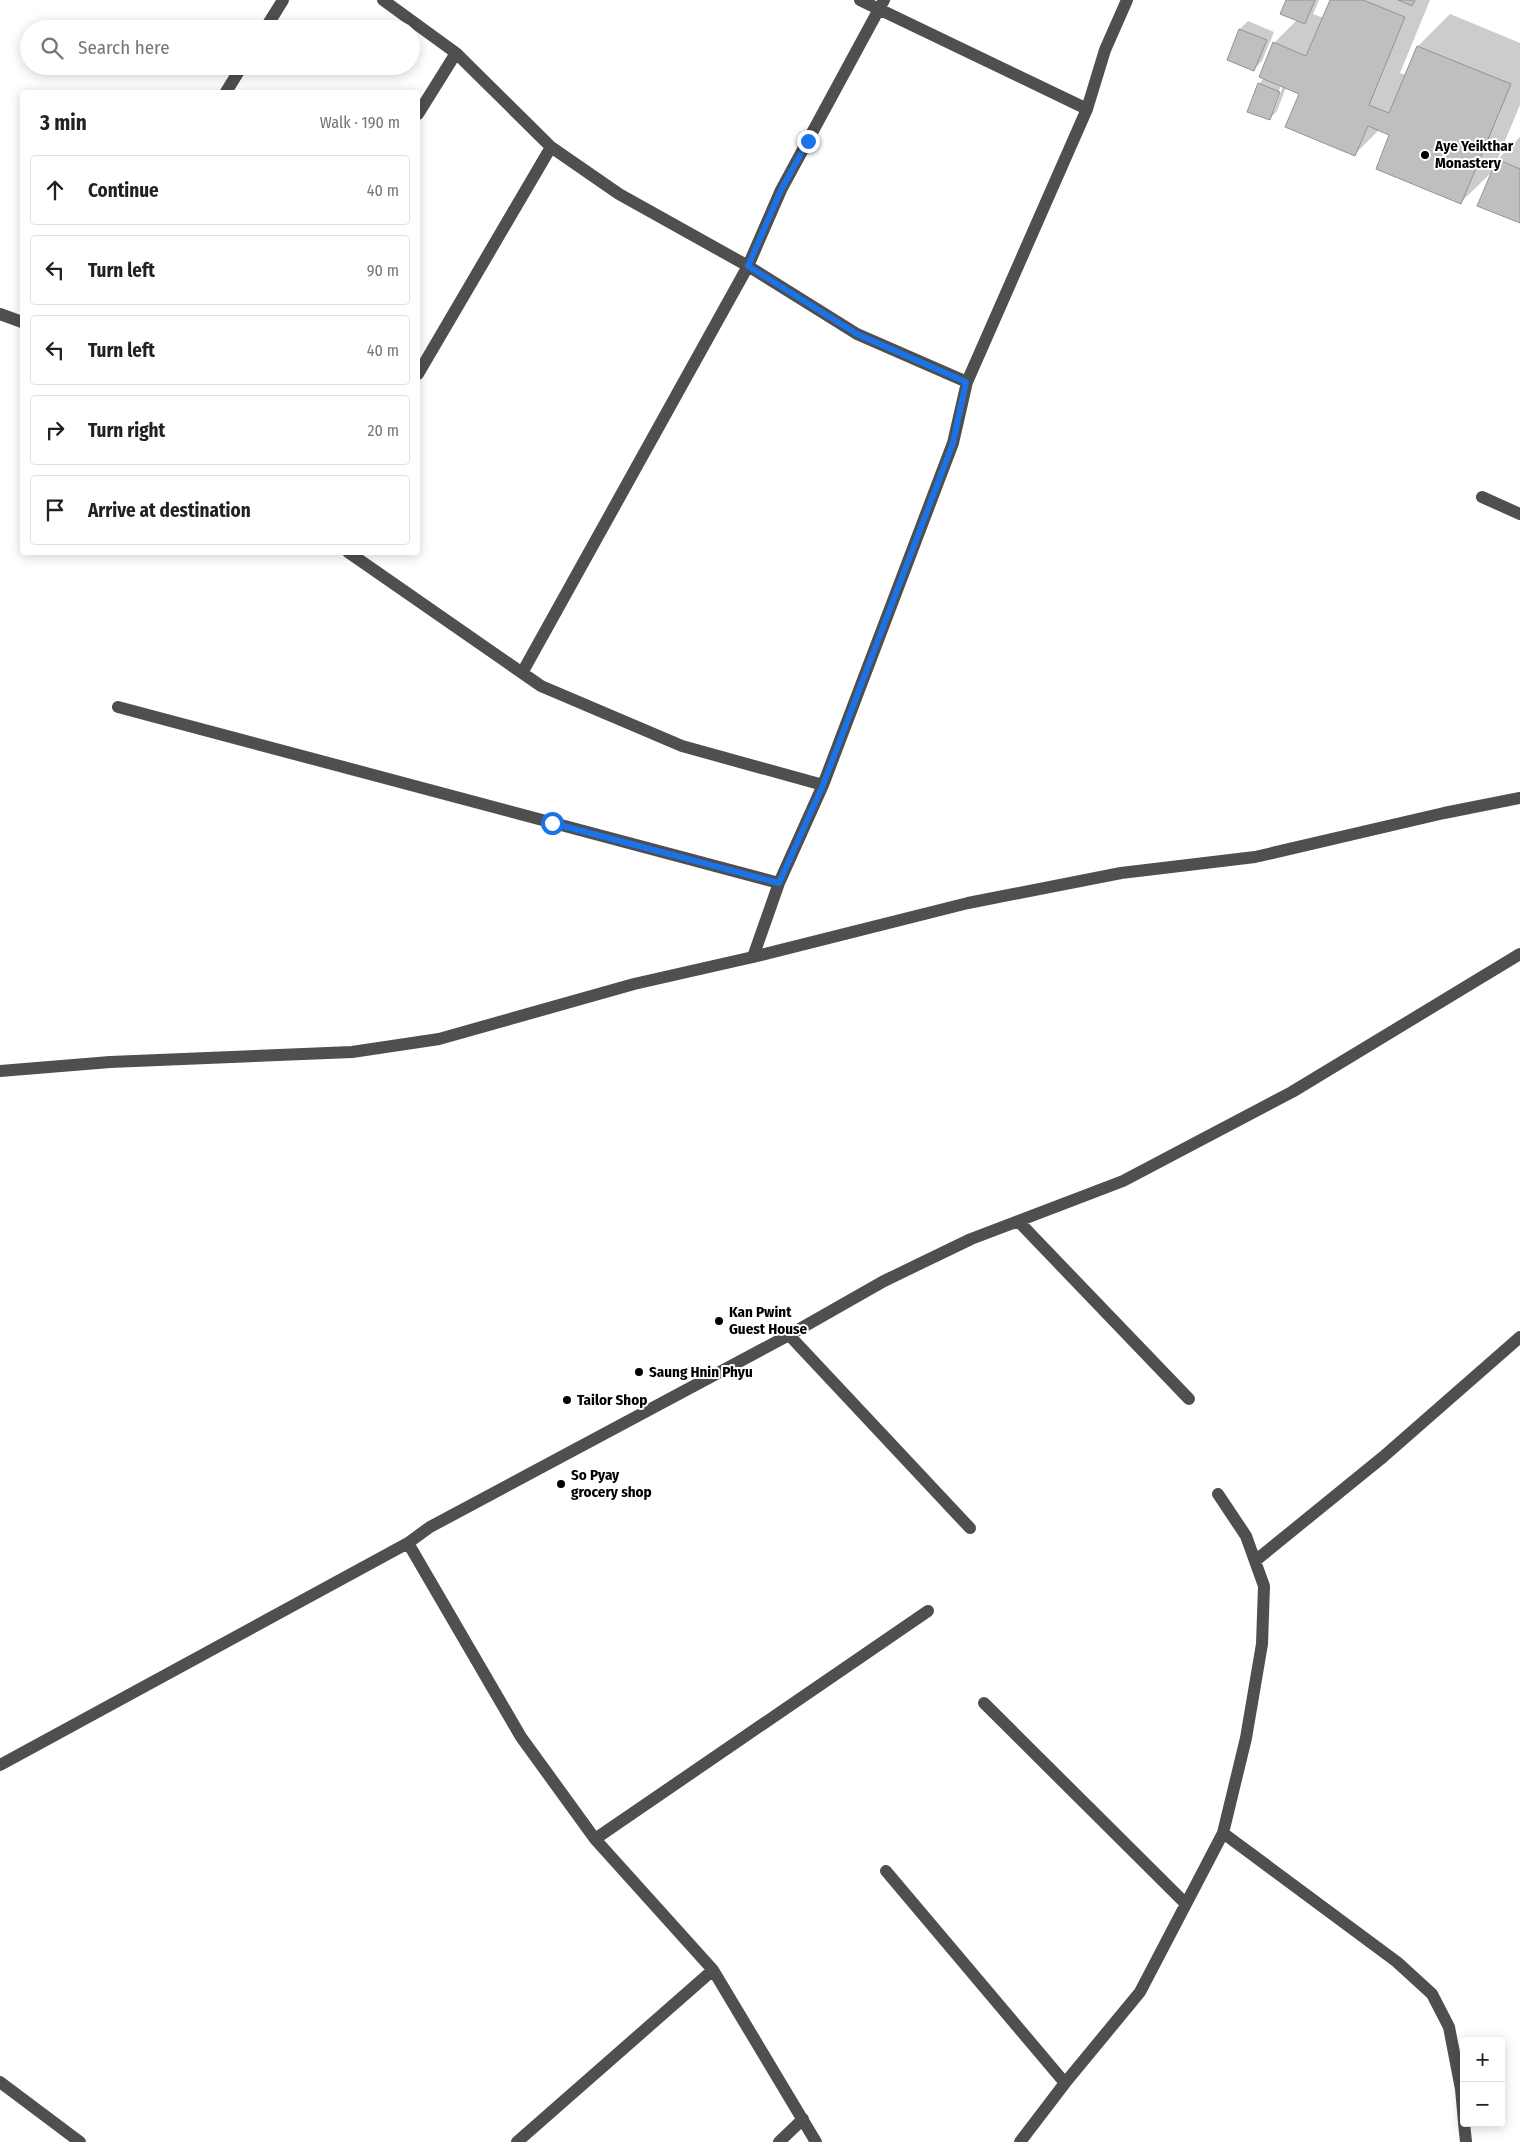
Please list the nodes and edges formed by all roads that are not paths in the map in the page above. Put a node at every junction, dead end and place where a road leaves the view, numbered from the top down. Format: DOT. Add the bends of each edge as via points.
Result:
graph roads {
  1 [pos="283,0"];
  2 [pos="383,0"];
  3 [pos="860,0"];
  4 [pos="1126,0"];
  5 [pos="881,4"];
  6 [pos="271,20"];
  7 [pos="411,20"];
  8 [pos="420,27"];
  9 [pos="456,53"];
  10 [pos="236,75"];
  11 [pos="227,90"];
  12 [pos="1087,109"];
  13 [pos="420,111"];
  14 [pos="551,147"];
  15 [pos="748,266"];
  16 [pos="0,314"];
  17 [pos="20,321"];
  18 [pos="420,371"];
  19 [pos="966,382"];
  20 [pos="1482,497"];
  21 [pos="1520,514"];
  22 [pos="352,555"];
  23 [pos="522,673"];
  24 [pos="118,707"];
  25 [pos="823,785"];
  26 [pos="1520,798"];
  27 [pos="779,883"];
  28 [pos="1520,954"];
  29 [pos="753,957"];
  30 [pos="0,1071"];
  31 [pos="1018,1221"];
  32 [pos="789,1335"];
  33 [pos="1520,1337"];
  34 [pos="1189,1399"];
  35 [pos="1218,1494"];
  36 [pos="970,1528"];
  37 [pos="408,1543"];
  38 [pos="1255,1561"];
  39 [pos="928,1611"];
  40 [pos="984,1703"];
  41 [pos="0,1764"];
  42 [pos="1223,1833"];
  43 [pos="595,1839"];
  44 [pos="886,1871"];
  45 [pos="1186,1904"];
  46 [pos="713,1970"];
  47 [pos="0,2082"];
  48 [pos="1065,2083"];
  49 [pos="1460,2089"];
  50 [pos="803,2119"];
  51 [pos="1464,2127"];
  52 [pos="80,2142"];
  53 [pos="517,2142"];
  54 [pos="779,2142"];
  55 [pos="816,2142"];
  56 [pos="1020,2142"];
  57 [pos="1466,2142"];
  1 -- 6 [label="street"];
  2 -- 7 [label="street"];
  3 -- 5 [label="street"];
  4 -- 12 [label="street" via="1105,50"];
  5 -- 12 [label="street"];
  5 -- 15 [label="street" via="781,190"];
  8 -- 9 [label="street"];
  9 -- 13 [label="street"];
  9 -- 14 [label="street"];
  10 -- 11 [label="street"];
  12 -- 19 [label="street"];
  14 -- 15 [label="street" via="619,194"];
  14 -- 18 [label="street"];
  15 -- 19 [label="street" via="857,334"];
  15 -- 23 [label="street"];
  16 -- 17 [label="street"];
  19 -- 25 [label="street" via="953,443"];
  20 -- 21 [label="street"];
  22 -- 23 [label="street"];
  23 -- 25 [label="street" via="541,686 682,746"];
  24 -- 27 [label="street"];
  25 -- 27 [label="street"];
  26 -- 29 [label="street" via="1255,857 1121,873 968,903"];
  27 -- 29 [label="street"];
  28 -- 31 [label="street" via="1292,1092 1123,1181"];
  29 -- 30 [label="street" via="634,984 420,1042 352,1052 110,1062"];
  31 -- 32 [label="street" via="971,1239 884,1281"];
  31 -- 34 [label="street"];
  32 -- 36 [label="street"];
  32 -- 37 [label="street" via="430,1527"];
  33 -- 38 [label="street" via="1383,1457"];
  35 -- 38 [label="street" via="1246,1536"];
  37 -- 41 [label="street"];
  37 -- 43 [label="street" via="521,1737"];
  38 -- 42 [label="street" via="1264,1586 1262,1644 1246,1738"];
  39 -- 43 [label="street"];
  40 -- 45 [label="street"];
  42 -- 45 [label="street"];
  42 -- 49 [label="street" via="1396,1962 1432,1994 1449,2027"];
  43 -- 46 [label="street"];
  44 -- 48 [label="street"];
  45 -- 48 [label="street" via="1140,1992"];
  46 -- 50 [label="street"];
  46 -- 53 [label="street"];
  47 -- 52 [label="street"];
  48 -- 56 [label="street"];
  50 -- 54 [label="street"];
  50 -- 55 [label="street"];
  51 -- 57 [label="street"];
}
